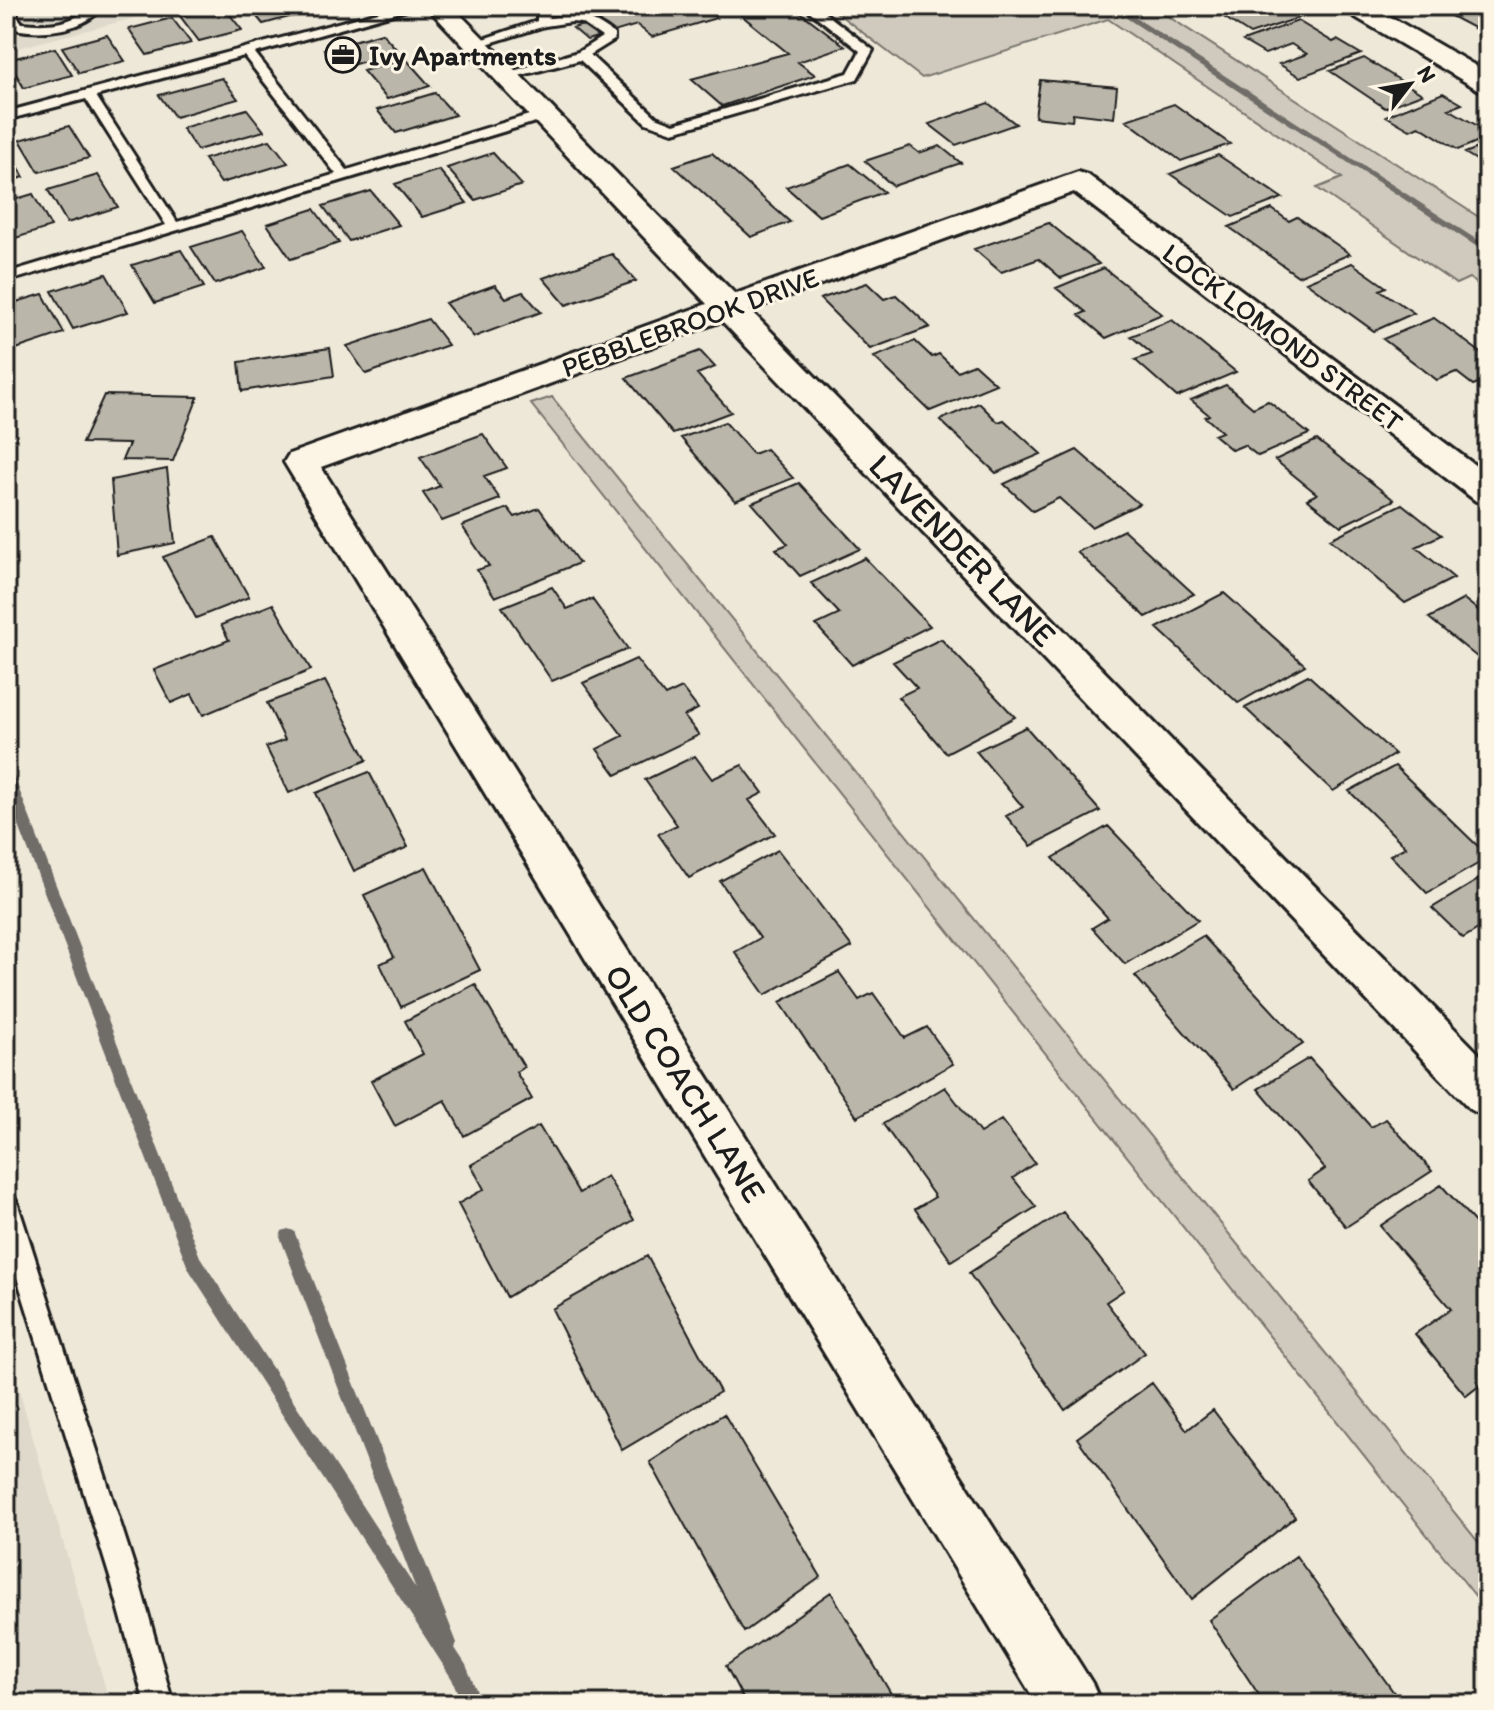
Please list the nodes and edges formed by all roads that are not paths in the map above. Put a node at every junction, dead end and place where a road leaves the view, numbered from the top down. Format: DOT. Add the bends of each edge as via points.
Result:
graph roads {
  1 [pos="98,6"];
  2 [pos="415,6"];
  3 [pos="438,6"];
  4 [pos="539,6"];
  5 [pos="809,6"];
  6 [pos="1354,6"];
  7 [pos="6,9"];
  8 [pos="543,23"];
  9 [pos="474,44"];
  10 [pos="247,51"];
  11 [pos="582,55"];
  12 [pos="507,77"];
  13 [pos="1488,84"];
  14 [pos="89,94"];
  15 [pos="544,115"];
  16 [pos="6,116"];
  17 [pos="344,175"];
  18 [pos="1078,181"];
  19 [pos="174,227"];
  20 [pos="6,278"];
  21 [pos="729,308"];
  22 [pos="301,462"];
  23 [pos="1488,493"];
  24 [pos="1488,1095"];
  25 [pos="6,1205"];
  26 [pos="154,1704"];
  27 [pos="1071,1704"];
  1 -- 7 [label="lane" via="74,22 27,28 18,26"];
  2 -- 10 [label="lane"];
  3 -- 9 [label="street, LAVENDER LANE"];
  4 -- 8 [label="lane"];
  5 -- 11 [label="lane" via="867,50 853,76 673,128 651,120"];
  6 -- 13 [label="street"];
  8 -- 9 [label="lane"];
  8 -- 11 [label="lane" via="590,20 610,37"];
  9 -- 12 [label="street, LAVENDER LANE"];
  10 -- 14 [label="lane"];
  10 -- 17 [label="lane"];
  11 -- 12 [label="lane"];
  12 -- 15 [label="street, LAVENDER LANE"];
  14 -- 16 [label="lane"];
  14 -- 19 [label="lane"];
  15 -- 17 [label="lane"];
  15 -- 21 [label="street, LAVENDER LANE"];
  17 -- 19 [label="lane"];
  18 -- 21 [label="street, PEBBLEBROOK DRIVE"];
  18 -- 23 [label="street, LOCK LOMOND STREET"];
  19 -- 20 [label="lane"];
  21 -- 22 [label="street, PEBBLEBROOK DRIVE"];
  21 -- 24 [label="street, LAVENDER LANE"];
  22 -- 27 [label="street, OLD COACH LANE"];
  25 -- 26 [label="lane" via="126,1584 156,1693"];
}
